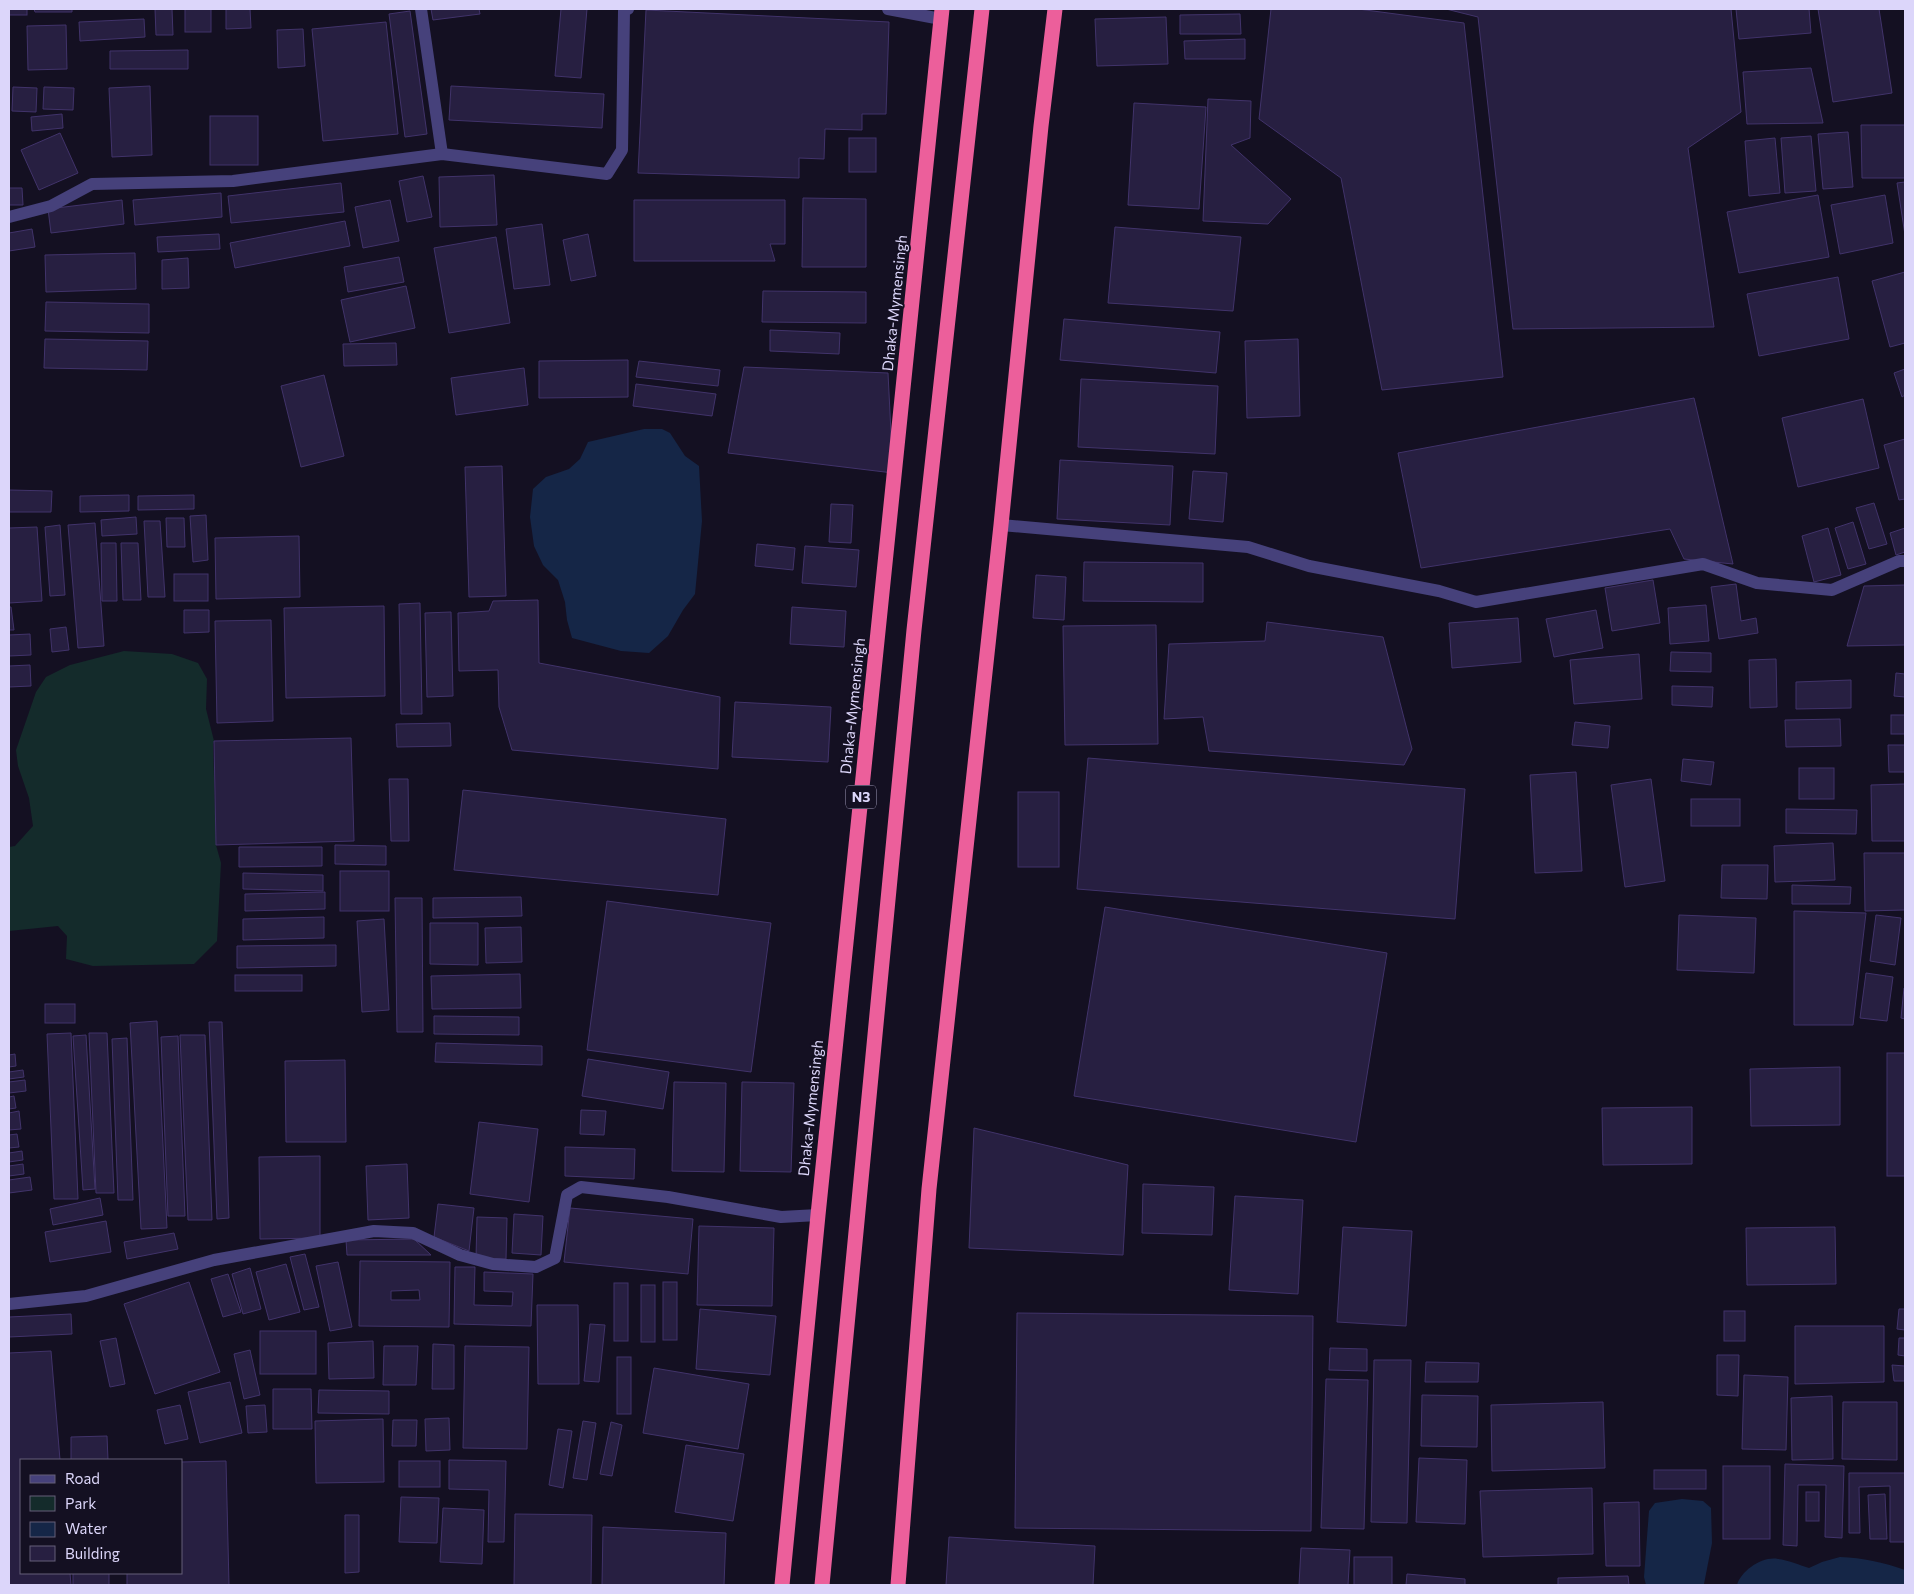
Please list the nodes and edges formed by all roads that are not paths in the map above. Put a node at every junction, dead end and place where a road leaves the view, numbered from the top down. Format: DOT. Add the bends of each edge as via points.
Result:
graph roads {
  1 [pos="421,9"];
  2 [pos="628,9"];
  3 [pos="888,9"];
  4 [pos="982,9"];
  5 [pos="1055,9"];
  6 [pos="942,14"];
  7 [pos="442,154"];
  8 [pos="9,217"];
  9 [pos="1001,525"];
  10 [pos="1905,561"];
  11 [pos="818,1215"];
  12 [pos="9,1304"];
  13 [pos="782,1585"];
  14 [pos="822,1585"];
  15 [pos="898,1585"];
  1 -- 7 [label="street"];
  2 -- 7 [label="street" via="624,11 622,150 607,174"];
  3 -- 6 [label="street"];
  4 -- 14 [label="highway" via="914,630"];
  5 -- 9 [label="highway"];
  6 -- 11 [label="highway, Dhaka-Mymensingh / N3"];
  7 -- 8 [label="street" via="233,181 92,184 51,206"];
  9 -- 10 [label="street" via="1248,547 1309,566 1476,602 1703,564 1758,583 1832,590"];
  9 -- 15 [label="highway" via="929,1189"];
  11 -- 12 [label="street" via="781,1217 668,1197 581,1187 566,1195 555,1258 536,1267 493,1264 460,1255 413,1232 374,1231 214,1260 86,1296"];
  11 -- 13 [label="highway, Dhaka-Mymensingh / N3"];
}
